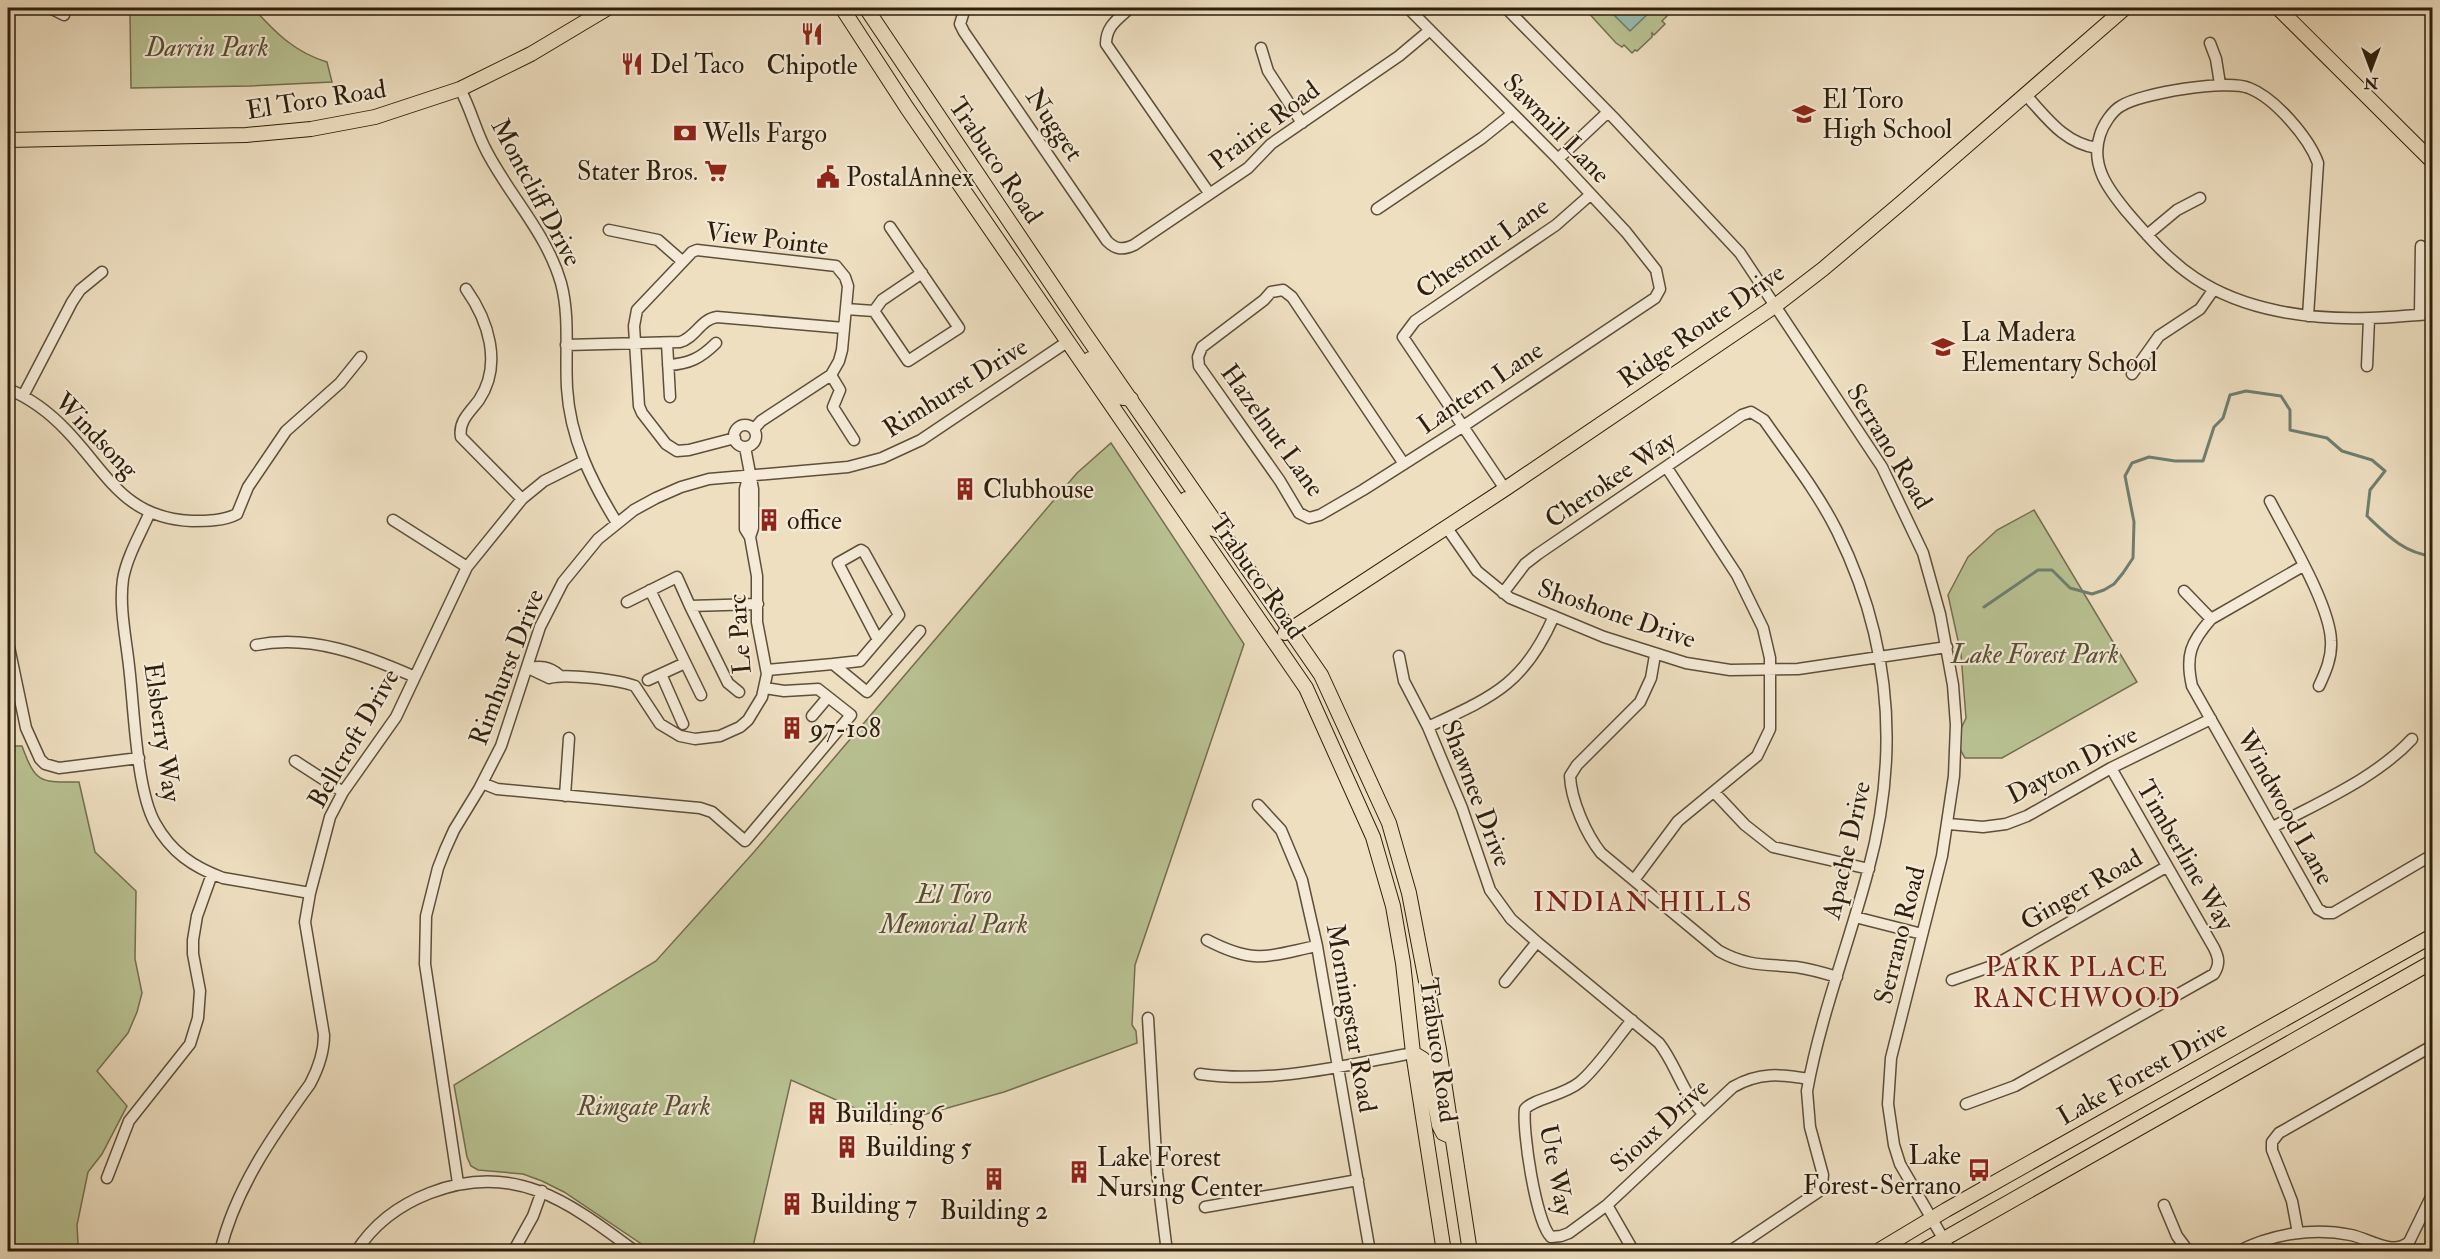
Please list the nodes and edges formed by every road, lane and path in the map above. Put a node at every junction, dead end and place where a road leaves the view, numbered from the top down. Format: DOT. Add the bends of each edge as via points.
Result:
graph roads {
  1 [pos="50,8"];
  2 [pos="608,8"];
  3 [pos="842,8"];
  4 [pos="866,8"];
  5 [pos="965,8"];
  6 [pos="1130,8"];
  7 [pos="1408,8"];
  8 [pos="1506,8"];
  9 [pos="2125,8"];
  10 [pos="2278,8"];
  11 [pos="64,15"];
  12 [pos="1430,30"];
  13 [pos="2210,43"];
  14 [pos="1261,48"];
  15 [pos="2220,84"];
  16 [pos="460,89"];
  17 [pos="2025,94"];
  18 [pos="907,108"];
  19 [pos="1608,112"];
  20 [pos="1512,114"];
  21 [pos="1302,123"];
  22 [pos="8,140"];
  23 [pos="2097,148"];
  24 [pos="1558,159"];
  25 [pos="2433,161"];
  26 [pos="980,178"];
  27 [pos="1209,193"];
  28 [pos="1590,195"];
  29 [pos="2200,198"];
  30 [pos="1377,209"];
  31 [pos="890,227"];
  32 [pos="609,230"];
  33 [pos="2147,235"];
  34 [pos="2421,246"];
  35 [pos="1120,249"];
  36 [pos="682,261"];
  37 [pos="102,272"];
  38 [pos="922,273"];
  39 [pos="1050,282"];
  40 [pos="466,289"];
  41 [pos="1660,289"];
  42 [pos="2214,289"];
  43 [pos="1775,306"];
  44 [pos="846,309"];
  45 [pos="874,310"];
  46 [pos="2420,314"];
  47 [pos="2433,314"];
  48 [pos="2308,316"];
  49 [pos="2369,318"];
  50 [pos="844,328"];
  51 [pos="1067,342"];
  52 [pos="667,343"];
  53 [pos="716,343"];
  54 [pos="636,344"];
  55 [pos="566,345"];
  56 [pos="361,357"];
  57 [pos="668,365"];
  58 [pos="2367,366"];
  59 [pos="2132,374"];
  60 [pos="831,375"];
  61 [pos="8,388"];
  62 [pos="23,396"];
  63 [pos="670,397"];
  64 [pos="1131,399"];
  65 [pos="1751,412"];
  66 [pos="1462,427"];
  67 [pos="754,429"];
  68 [pos="735,438"];
  69 [pos="854,440"];
  70 [pos="745,447"];
  71 [pos="584,461"];
  72 [pos="1404,464"];
  73 [pos="1667,468"];
  74 [pos="749,474"];
  75 [pos="1165,485"];
  76 [pos="1505,489"];
  77 [pos="522,499"];
  78 [pos="2270,501"];
  79 [pos="150,512"];
  80 [pos="1320,515"];
  81 [pos="393,520"];
  82 [pos="617,523"];
  83 [pos="1447,528"];
  84 [pos="1223,532"];
  85 [pos="2303,566"];
  86 [pos="467,567"];
  87 [pos="650,590"];
  88 [pos="2184,591"];
  89 [pos="1503,593"];
  90 [pos="627,602"];
  91 [pos="758,604"];
  92 [pos="690,606"];
  93 [pos="1554,616"];
  94 [pos="2211,619"];
  95 [pos="1291,630"];
  96 [pos="920,631"];
  97 [pos="878,640"];
  98 [pos="1273,641"];
  99 [pos="8,642"];
  100 [pos="256,645"];
  101 [pos="1947,646"];
  102 [pos="1399,656"];
  103 [pos="1655,656"];
  104 [pos="1880,658"];
  105 [pos="685,663"];
  106 [pos="833,664"];
  107 [pos="528,668"];
  108 [pos="767,670"];
  109 [pos="1771,670"];
  110 [pos="661,674"];
  111 [pos="415,677"];
  112 [pos="648,680"];
  113 [pos="2319,686"];
  114 [pos="765,688"];
  115 [pos="739,692"];
  116 [pos="701,695"];
  117 [pos="828,697"];
  118 [pos="812,716"];
  119 [pos="2211,719"];
  120 [pos="683,724"];
  121 [pos="1428,727"];
  122 [pos="569,738"];
  123 [pos="2412,739"];
  124 [pos="139,758"];
  125 [pos="295,761"];
  126 [pos="2110,768"];
  127 [pos="482,783"];
  128 [pos="343,792"];
  129 [pos="1714,792"];
  130 [pos="565,796"];
  131 [pos="1258,805"];
  132 [pos="1949,824"];
  133 [pos="2273,827"];
  134 [pos="2433,855"];
  135 [pos="2166,867"];
  136 [pos="1869,869"];
  137 [pos="212,874"];
  138 [pos="1634,880"];
  139 [pos="310,893"];
  140 [pos="1855,917"];
  141 [pos="1922,934"];
  142 [pos="2433,936"];
  143 [pos="1206,940"];
  144 [pos="1537,942"];
  145 [pos="1317,946"];
  146 [pos="2433,962"];
  147 [pos="1837,977"];
  148 [pos="1952,980"];
  149 [pos="1505,982"];
  150 [pos="1148,1017"];
  151 [pos="1632,1020"];
  152 [pos="2433,1046"];
  153 [pos="1413,1053"];
  154 [pos="1339,1066"];
  155 [pos="1200,1074"];
  156 [pos="1809,1079"];
  157 [pos="1966,1104"];
  158 [pos="1704,1114"];
  159 [pos="1452,1137"];
  160 [pos="107,1178"];
  161 [pos="1358,1180"];
  162 [pos="458,1184"];
  163 [pos="542,1191"];
  164 [pos="2433,1195"];
  165 [pos="1607,1205"];
  166 [pos="2164,1205"];
  167 [pos="1205,1206"];
  168 [pos="1931,1218"];
  169 [pos="2298,1233"];
  170 [pos="1551,1237"];
  171 [pos="1944,1239"];
  172 [pos="220,1251"];
  173 [pos="356,1251"];
  174 [pos="513,1251"];
  175 [pos="636,1251"];
  176 [pos="1167,1251"];
  177 [pos="1371,1251"];
  178 [pos="1444,1251"];
  179 [pos="1470,1251"];
  180 [pos="1634,1251"];
  181 [pos="1729,1251"];
  182 [pos="1876,1251"];
  183 [pos="1921,1251"];
  184 [pos="1952,1251"];
  185 [pos="2189,1251"];
  186 [pos="2237,1251"];
  1 -- 11 [label="street"];
  2 -- 16 [label="main road, El Toro Road" via="531,54"];
  3 -- 18 [label="main road, Trabuco Road"];
  4 -- 26 [label="main road, Trabuco Road"];
  5 -- 35 [label="street, Nugget" via="960,24 964,32 1107,241"];
  6 -- 27 [label="street" via="1114,21 1106,44"];
  7 -- 12 [label="street, Sawmill Lane"];
  8 -- 19 [label="street, Serrano Road"];
  9 -- 17 [label="main road, Ridge Route Drive"];
  10 -- 25 [label="main road"];
  12 -- 20 [label="street, Sawmill Lane"];
  12 -- 21 [label="street, Prairie Road" via="1399,57"];
  13 -- 15 [label="street"];
  14 -- 21 [label="street" via="1268,71"];
  15 -- 23 [label="street" via="2121,105 2104,125"];
  15 -- 48 [label="street" via="2239,85 2261,94 2297,128 2315,154 2319,178"];
  16 -- 22 [label="main road, El Toro Road" via="375,117 280,133"];
  16 -- 55 [label="street, Montcliff Drive" via="486,151 553,261 565,309"];
  17 -- 23 [label="street" via="2069,139"];
  17 -- 43 [label="main road, Ridge Route Drive" via="1840,255"];
  18 -- 26 [label="main road" via="922,108 966,173"];
  18 -- 51 [label="main road, Trabuco Road"];
  19 -- 24 [label="street"];
  19 -- 43 [label="street, Serrano Road" via="1740,254"];
  20 -- 24 [label="street, Sawmill Lane"];
  20 -- 30 [label="street"];
  21 -- 27 [label="street, Prairie Road" via="1271,144 1248,168"];
  23 -- 33 [label="street" via="2102,175 2116,199"];
  24 -- 28 [label="street, Sawmill Lane"];
  26 -- 39 [label="main road, Trabuco Road"];
  27 -- 35 [label="street, Prairie Road" via="1134,245"];
  28 -- 41 [label="street, Sawmill Lane" via="1656,270"];
  28 -- 66 [label="street, Chestnut Lane" via="1556,225 1415,321 1403,337"];
  29 -- 33 [label="street" via="2177,210"];
  31 -- 38 [label="street"];
  32 -- 36 [label="street" via="657,240"];
  33 -- 42 [label="street" via="2179,266"];
  34 -- 46 [label="street"];
  36 -- 44 [label="street, View Pointe" via="697,250 836,267 848,286"];
  36 -- 54 [label="street, View Pointe" via="638,310 634,326"];
  37 -- 62 [label="street" via="72,302"];
  38 -- 45 [label="street" via="882,300"];
  38 -- 45 [label="street" via="959,328 908,361"];
  39 -- 51 [label="main road" via="1051,294 1069,333"];
  39 -- 64 [label="main road, Trabuco Road"];
  40 -- 77 [label="street" via="485,321 491,352 484,389 461,423 461,436"];
  41 -- 66 [label="street, Lantern Lane" via="1655,298"];
  42 -- 48 [label="street" via="2237,299"];
  42 -- 59 [label="street" via="2200,309 2160,336"];
  43 -- 76 [label="main road, Ridge Route Drive"];
  43 -- 101 [label="street, Serrano Road" via="1882,467 1897,496 1932,580"];
  44 -- 45 [label="street"];
  44 -- 50 [label="street"];
  46 -- 47 [label="street"];
  46 -- 49 [label="street"];
  48 -- 49 [label="street"];
  49 -- 58 [label="street"];
  50 -- 52 [label="street" via="717,317 706,321 685,341"];
  50 -- 60 [label="street" via="839,361"];
  51 -- 64 [label="main road" via="1086,353 1118,397"];
  51 -- 74 [label="street, Rimhurst Drive" via="921,440 882,458 848,467"];
  51 -- 75 [label="main road, Trabuco Road"];
  52 -- 54 [label="street"];
  52 -- 57 [label="street"];
  53 -- 57 [label="street" via="702,357"];
  54 -- 55 [label="street"];
  54 -- 68 [label="street, View Pointe" via="639,406 666,444 683,451"];
  55 -- 71 [label="street, Montcliff Drive" via="568,400"];
  56 -- 79 [label="street, Windsong" via="340,383 286,431 248,487 237,514 198,521"];
  57 -- 63 [label="street"];
  60 -- 67 [label="street"];
  60 -- 69 [label="street" via="840,390 833,407"];
  61 -- 62 [label="street, Windsong"];
  62 -- 79 [label="street, Windsong" via="67,430 117,491"];
  64 -- 84 [label="main road, Trabuco Road"];
  65 -- 73 [label="street, Cherokee Way"];
  65 -- 104 [label="street, Apache Drive" via="1764,420 1837,531 1867,604"];
  66 -- 72 [label="street, Lantern Lane"];
  66 -- 76 [label="street"];
  67 -- 68 [label="street" via="747,425 738,427"];
  67 -- 70 [label="street" via="755,441"];
  68 -- 70 [label="street"];
  70 -- 74 [label="street, Le Parc"];
  71 -- 77 [label="street, Bellcroft Drive" via="544,481"];
  71 -- 82 [label="street, Montcliff Drive"];
  72 -- 80 [label="street, Lantern Lane"];
  72 -- 80 [label="street, Hazelnut Lane" via="1292,297 1283,290 1271,292 1202,347 1199,366 1299,513 1309,518"];
  73 -- 89 [label="street, Cherokee Way" via="1538,554"];
  73 -- 109 [label="street" via="1745,590 1765,634"];
  74 -- 82 [label="street, Rimhurst Drive" via="681,487"];
  74 -- 91 [label="street, Le Parc" via="750,537 758,576"];
  75 -- 84 [label="main road" via="1176,488 1207,527"];
  75 -- 98 [label="main road, Trabuco Road"];
  76 -- 83 [label="main road, Ridge Route Drive"];
  77 -- 86 [label="street, Bellcroft Drive"];
  78 -- 85 [label="street"];
  79 -- 124 [label="street, Elsberry Way" via="123,582"];
  81 -- 86 [label="street"];
  82 -- 107 [label="street, Rimhurst Drive" via="598,539 563,582 540,627"];
  83 -- 89 [label="street, Shoshone Drive" via="1477,571"];
  83 -- 95 [label="main road, Ridge Route Drive"];
  84 -- 95 [label="main road, Trabuco Road"];
  85 -- 94 [label="street"];
  85 -- 113 [label="street" via="2324,608 2332,641 2329,664"];
  86 -- 111 [label="street, Bellcroft Drive"];
  87 -- 90 [label="street"];
  87 -- 92 [label="street" via="677,577"];
  87 -- 105 [label="street"];
  88 -- 94 [label="street"];
  89 -- 93 [label="street, Shoshone Drive"];
  91 -- 92 [label="street"];
  91 -- 108 [label="street, Le Parc" via="757,622"];
  92 -- 115 [label="street" via="728,683"];
  93 -- 103 [label="street, Shoshone Drive"];
  93 -- 121 [label="street" via="1529,662 1508,684 1481,702"];
  94 -- 119 [label="street, Windwood Lane" via="2193,642 2189,657 2192,686"];
  95 -- 98 [label="main road, Ridge Route Drive"];
  95 -- 159 [label="main road, Trabuco Road" via="1321,675 1389,824 1409,893"];
  96 -- 106 [label="street" via="867,692"];
  97 -- 97 [label="street" via="838,564 861,550 899,615"];
  97 -- 106 [label="street" via="860,661"];
  98 -- 153 [label="main road, Trabuco Road" via="1305,688 1373,837 1393,906"];
  99 -- 124 [label="street" via="26,728 45,764 59,768"];
  100 -- 111 [label="street" via="281,640 356,653"];
  101 -- 104 [label="street, Shoshone Drive"];
  101 -- 132 [label="street, Serrano Road" via="1956,725"];
  102 -- 121 [label="street, Shawnee Drive" via="1404,681"];
  103 -- 109 [label="street, Shoshone Drive" via="1730,670"];
  103 -- 138 [label="street" via="1651,678 1640,702 1570,776 1592,842"];
  104 -- 109 [label="street, Shoshone Drive"];
  104 -- 136 [label="street, Apache Drive" via="1887,724 1886,771"];
  105 -- 110 [label="street"];
  105 -- 116 [label="street"];
  106 -- 108 [label="street"];
  107 -- 114 [label="street, Le Parc" via="540,666 559,675 635,686 660,724 695,740 720,736 740,727 755,710"];
  107 -- 127 [label="street, Rimhurst Drive" via="507,729"];
  108 -- 114 [label="street, Le Parc"];
  109 -- 129 [label="street" via="1770,729 1764,744 1746,767"];
  110 -- 112 [label="street"];
  110 -- 120 [label="street"];
  111 -- 128 [label="street, Bellcroft Drive" via="396,717"];
  114 -- 117 [label="street" via="818,689"];
  117 -- 118 [label="street"];
  117 -- 130 [label="street" via="851,715 746,841 712,812 700,808"];
  119 -- 126 [label="street, Dayton Drive"];
  119 -- 133 [label="street, Windwood Lane"];
  121 -- 144 [label="street, Shawnee Drive" via="1490,890 1511,919"];
  122 -- 130 [label="street"];
  123 -- 133 [label="street" via="2381,767"];
  124 -- 137 [label="street, Elsberry Way" via="154,821 182,858"];
  125 -- 128 [label="street"];
  126 -- 132 [label="street, Dayton Drive" via="2006,824"];
  126 -- 135 [label="street, Timberline Way"];
  127 -- 130 [label="street" via="497,789"];
  127 -- 162 [label="street, Rimhurst Drive" via="454,830 438,868 426,916 429,996"];
  128 -- 139 [label="street, Bellcroft Drive" via="330,817"];
  129 -- 136 [label="street" via="1745,825 1773,847"];
  129 -- 138 [label="street" via="1678,821"];
  131 -- 145 [label="street, Morningstar Road" via="1281,830 1302,880"];
  132 -- 141 [label="street, Serrano Road"];
  133 -- 134 [label="street, Windwood Lane" via="2318,909 2325,913 2333,913"];
  135 -- 148 [label="street, Ginger Road" via="1995,964"];
  135 -- 157 [label="street, Timberline Way" via="2218,957 2214,974 2015,1086"];
  136 -- 140 [label="street, Apache Drive"];
  137 -- 139 [label="street, Elsberry Way"];
  137 -- 160 [label="street" via="193,940 200,991 198,1018 190,1044 129,1121"];
  138 -- 147 [label="street" via="1731,958"];
  139 -- 172 [label="street, Bellcroft Drive" via="305,922 323,1048 310,1084 246,1180"];
  140 -- 141 [label="street"];
  140 -- 147 [label="street, Apache Drive"];
  141 -- 168 [label="street, Serrano Road" via="1891,1058 1888,1104 1900,1164"];
  142 -- 168 [label="main road, Lake Forest Drive"];
  143 -- 145 [label="street" via="1253,957"];
  144 -- 149 [label="street"];
  144 -- 151 [label="street, Shawnee Drive"];
  145 -- 154 [label="street, Morningstar Road"];
  146 -- 171 [label="main road, Lake Forest Drive"];
  147 -- 156 [label="street, Apache Drive"];
  150 -- 176 [label="street" via="1157,1172"];
  151 -- 158 [label="street, Shawnee Drive" via="1659,1043 1688,1097"];
  151 -- 170 [label="street, Ute Way" via="1581,1082 1525,1109 1530,1169 1542,1222"];
  152 -- 169 [label="street" via="2279,1133 2272,1142 2292,1201"];
  153 -- 154 [label="street"];
  153 -- 159 [label="main road" via="1428,1067 1439,1125 1443,1133"];
  153 -- 178 [label="main road, Trabuco Road"];
  154 -- 155 [label="street" via="1266,1078"];
  154 -- 161 [label="street, Morningstar Road"];
  156 -- 158 [label="street, Sioux Drive" via="1772,1074 1752,1078 1733,1087"];
  156 -- 181 [label="street, Apache Drive" via="1808,1115 1822,1184 1818,1192"];
  158 -- 165 [label="street, Sioux Drive"];
  159 -- 179 [label="main road, Trabuco Road"];
  161 -- 167 [label="street"];
  161 -- 177 [label="street, Morningstar Road"];
  162 -- 163 [label="street" via="499,1181"];
  162 -- 173 [label="street" via="396,1209"];
  163 -- 174 [label="street"];
  163 -- 175 [label="street"];
  164 -- 169 [label="street" via="2403,1247 2388,1247 2352,1235"];
  165 -- 170 [label="street, Sioux Drive" via="1569,1233"];
  165 -- 180 [label="street"];
  166 -- 185 [label="street" via="2177,1236"];
  168 -- 171 [label="street, Serrano Road"];
  168 -- 182 [label="main road, Lake Forest Drive"];
  169 -- 186 [label="street"];
  171 -- 183 [label="main road, Lake Forest Drive"];
  171 -- 184 [label="street, Serrano Road"];
}
